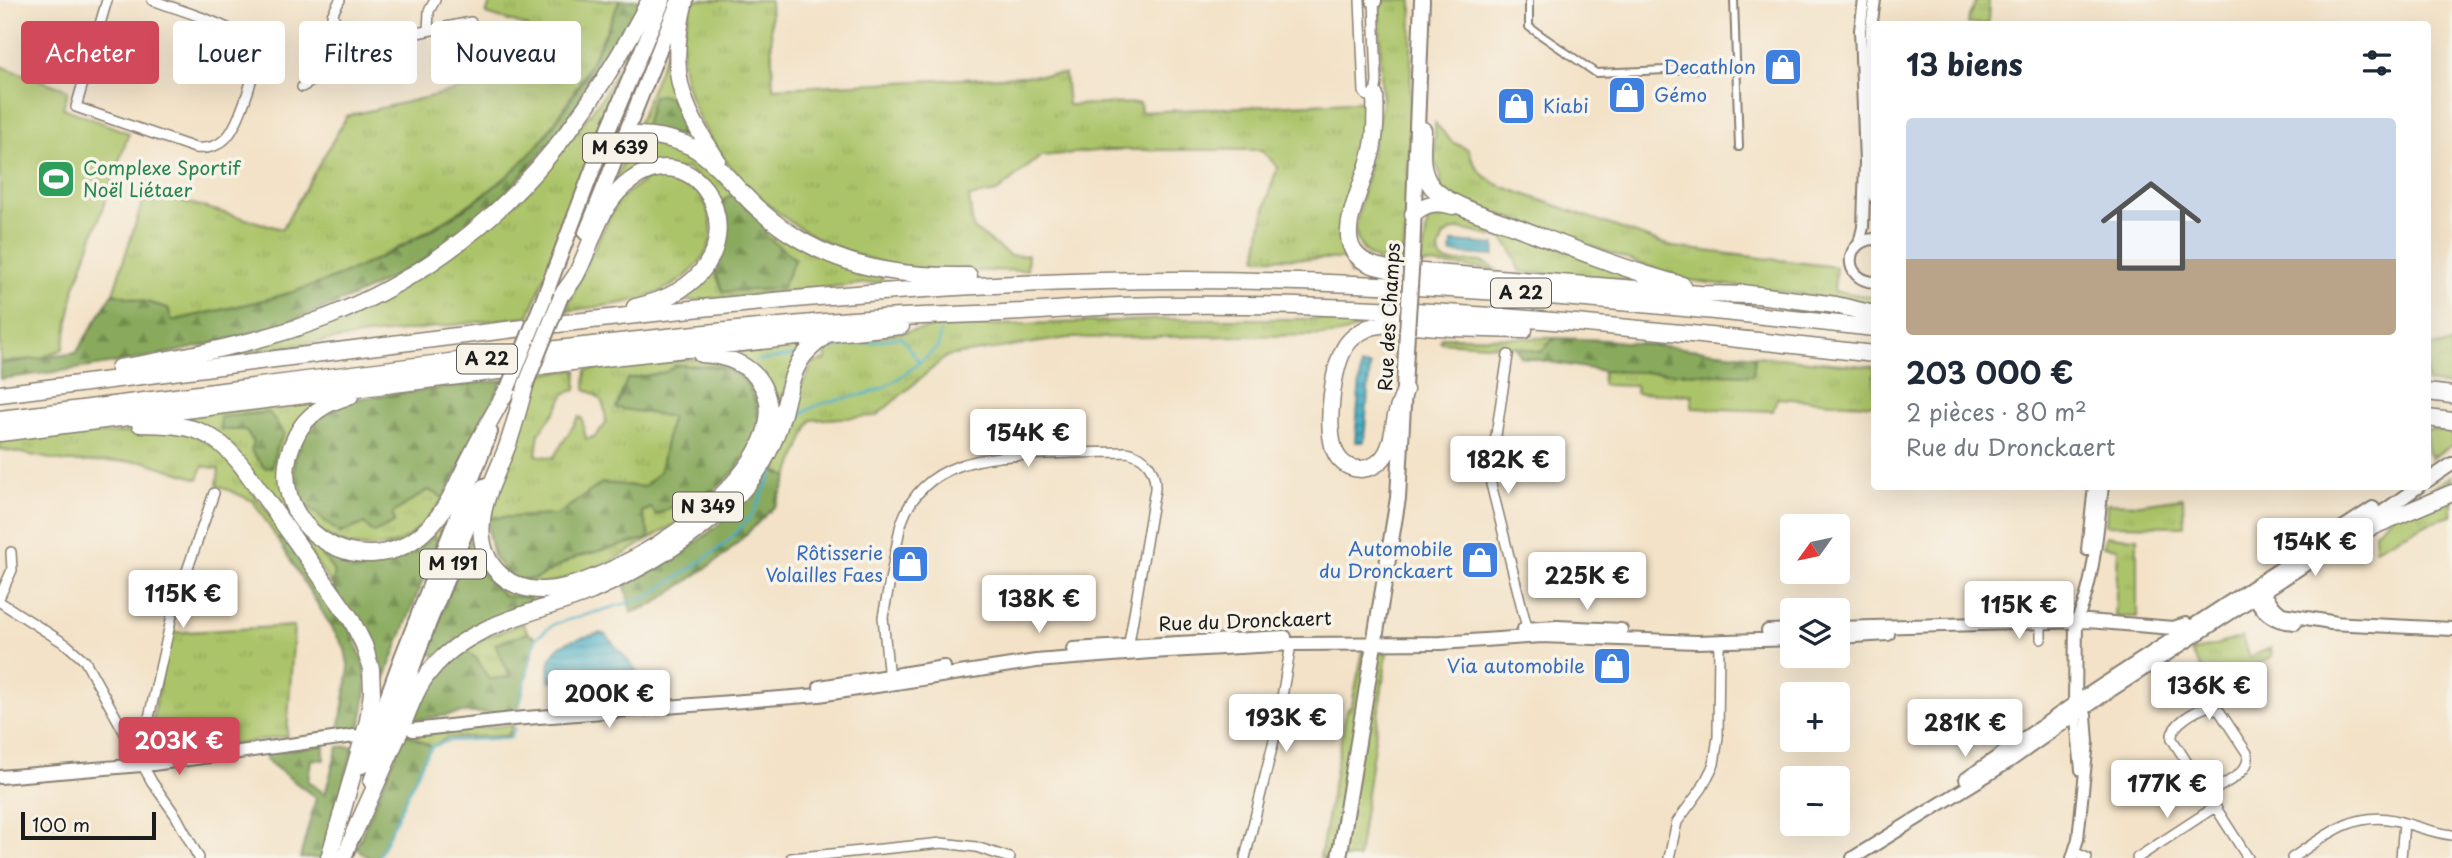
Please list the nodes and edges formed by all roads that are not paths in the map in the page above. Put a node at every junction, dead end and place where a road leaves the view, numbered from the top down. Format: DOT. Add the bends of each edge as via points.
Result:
graph roads {
  1 [pos="107,0"];
  2 [pos="152,0"];
  3 [pos="340,0"];
  4 [pos="435,0"];
  5 [pos="650,0"];
  6 [pos="663,0"];
  7 [pos="680,0"];
  8 [pos="685,0"];
  9 [pos="1370,0"];
  10 [pos="1420,0"];
  11 [pos="1429,0"];
  12 [pos="1529,0"];
  13 [pos="1734,0"];
  14 [pos="1864,0"];
  15 [pos="1875,0"];
  16 [pos="336,21"];
  17 [pos="1872,21"];
  18 [pos="1871,28"];
  19 [pos="431,29"];
  20 [pos="428,30"];
  21 [pos="417,34"];
  22 [pos="1736,67"];
  23 [pos="309,84"];
  24 [pos="302,88"];
  25 [pos="1375,96"];
  26 [pos="1871,115"];
  27 [pos="1423,130"];
  28 [pos="625,136"];
  29 [pos="1739,147"];
  30 [pos="1417,151"];
  31 [pos="592,177"];
  32 [pos="737,188"];
  33 [pos="1469,209"];
  34 [pos="1413,214"];
  35 [pos="1871,240"];
  36 [pos="1859,244"];
  37 [pos="1100,281"];
  38 [pos="1871,281"];
  39 [pos="1753,295"];
  40 [pos="553,297"];
  41 [pos="1871,313"];
  42 [pos="976,314"];
  43 [pos="576,322"];
  44 [pos="1871,328"];
  45 [pos="1694,334"];
  46 [pos="825,336"];
  47 [pos="1871,354"];
  48 [pos="1508,355"];
  49 [pos="621,356"];
  50 [pos="473,374"];
  51 [pos="525,386"];
  52 [pos="508,388"];
  53 [pos="1405,390"];
  54 [pos="0,392"];
  55 [pos="2431,392"];
  56 [pos="2452,395"];
  57 [pos="2431,418"];
  58 [pos="0,419"];
  59 [pos="2452,421"];
  60 [pos="82,424"];
  61 [pos="0,433"];
  62 [pos="2452,456"];
  63 [pos="2452,464"];
  64 [pos="2431,469"];
  65 [pos="2431,478"];
  66 [pos="2094,490"];
  67 [pos="2102,490"];
  68 [pos="2399,490"];
  69 [pos="2413,490"];
  70 [pos="214,493"];
  71 [pos="2452,493"];
  72 [pos="2348,537"];
  73 [pos="11,552"];
  74 [pos="2258,592"];
  75 [pos="0,596"];
  76 [pos="0,602"];
  77 [pos="2076,621"];
  78 [pos="2041,623"];
  79 [pos="1961,626"];
  80 [pos="1850,628"];
  81 [pos="2452,629"];
  82 [pos="1780,631"];
  83 [pos="1528,633"];
  84 [pos="1850,636"];
  85 [pos="1780,639"];
  86 [pos="2041,639"];
  87 [pos="1377,641"];
  88 [pos="1719,642"];
  89 [pos="1291,644"];
  90 [pos="1128,650"];
  91 [pos="889,680"];
  92 [pos="2078,709"];
  93 [pos="415,727"];
  94 [pos="354,736"];
  95 [pos="133,747"];
  96 [pos="143,765"];
  97 [pos="0,777"];
  98 [pos="2207,794"];
  99 [pos="2215,807"];
  100 [pos="2404,823"];
  101 [pos="354,833"];
  102 [pos="2452,835"];
  103 [pos="2073,855"];
  104 [pos="199,858"];
  105 [pos="330,858"];
  106 [pos="344,858"];
  107 [pos="790,858"];
  108 [pos="1010,858"];
  109 [pos="1245,858"];
  110 [pos="1339,858"];
  111 [pos="1669,858"];
  112 [pos="1853,858"];
  113 [pos="2087,858"];
  114 [pos="2137,858"];
  115 [pos="2248,858"];
  116 [pos="2292,858"];
  117 [pos="2401,858"];
  1 -- 2 [label="street" via="76,107 195,148 214,146 230,135 252,76 250,47 235,32"];
  3 -- 16 [label="street" via="332,15"];
  4 -- 20 [label="street"];
  5 -- 54 [label="highway" via="600,88 541,167 487,221 411,275 330,315 268,336"];
  6 -- 31 [label="main road, M 639"];
  7 -- 28 [label="main road, M 639"];
  8 -- 32 [label="highway" via="676,44 680,82 701,134"];
  9 -- 25 [label="street"];
  10 -- 30 [label="main road, Rue des Champs"];
  11 -- 27 [label="main road, Rue des Champs"];
  12 -- 22 [label="street" via="1530,27 1596,73"];
  13 -- 22 [label="street"];
  14 -- 36 [label="street" via="1860,30 1865,162"];
  15 -- 17 [label="street"];
  18 -- 26 [label="street"];
  19 -- 20 [label="street"];
  20 -- 21 [label="street"];
  22 -- 29 [label="street"];
  23 -- 24 [label="street"];
  25 -- 39 [label="highway" via="1373,148 1348,232 1353,252 1369,265"];
  27 -- 30 [label="main road, Rue des Champs"];
  27 -- 33 [label="highway" via="1422,161 1429,183 1440,195"];
  28 -- 31 [label="main road" via="607,148"];
  28 -- 32 [label="highway" via="690,146"];
  28 -- 40 [label="main road, M 639"];
  30 -- 34 [label="main road, Rue des Champs"];
  31 -- 40 [label="main road, M 639"];
  32 -- 37 [label="highway" via="798,238 871,268 910,275 1054,275"];
  33 -- 34 [label="highway" via="1439,202"];
  33 -- 39 [label="highway" via="1680,285"];
  34 -- 53 [label="main road, Rue des Champs, bridge"];
  35 -- 36 [label="street"];
  36 -- 38 [label="street" via="1851,256 1853,270"];
  37 -- 43 [label="highway, A 22" via="855,294"];
  37 -- 44 [label="highway, A 22" via="1286,281 1460,289"];
  39 -- 41 [label="highway"];
  40 -- 43 [label="highway" via="578,272 599,220 634,178 656,170 678,171 694,178 712,198 719,222 705,266 690,282 647,304"];
  40 -- 51 [label="main road, M 191, bridge"];
  40 -- 52 [label="main road, M 191, bridge"];
  42 -- 45 [label="highway, A 22" via="1119,306 1280,307 1430,313"];
  42 -- 46 [label="highway"];
  42 -- 58 [label="highway, A 22" via="727,331"];
  43 -- 54 [label="highway, A 22"];
  45 -- 47 [label="highway, A 22"];
  45 -- 53 [label="highway" via="1371,327 1346,346 1335,380 1332,433 1343,463 1367,470 1382,459"];
  46 -- 49 [label="highway"];
  46 -- 101 [label="highway" via="797,367 760,469 704,526 610,583 472,637 432,668 409,708"];
  48 -- 83 [label="street" via="1491,484"];
  49 -- 50 [label="highway"];
  49 -- 51 [label="highway, N 349" via="703,354 741,364 756,375 766,393 767,428 747,468 681,529 605,573 553,590 530,590 504,578 488,560 481,536 484,507"];
  50 -- 52 [label="highway" via="339,399 312,415 298,432 286,462 290,497 308,528 326,544 359,554 382,553 414,540 446,506"];
  50 -- 60 [label="highway"];
  51 -- 101 [label="main road, M 191" via="383,743"];
  52 -- 105 [label="main road, M 191" via="399,665"];
  53 -- 87 [label="main road, Rue des Champs" via="1396,559"];
  55 -- 56 [label="highway"];
  57 -- 59 [label="highway"];
  60 -- 61 [label="highway"];
  60 -- 105 [label="highway" via="176,425 200,430 219,441 243,467 358,632 371,669 371,706"];
  62 -- 64 [label="main road"];
  63 -- 65 [label="main road"];
  66 -- 77 [label="street"];
  67 -- 77 [label="street" via="2089,579"];
  68 -- 74 [label="main road"];
  69 -- 72 [label="main road"];
  70 -- 95 [label="street" via="173,611 146,731"];
  71 -- 72 [label="highway"];
  72 -- 74 [label="main road"];
  73 -- 75 [label="street" via="12,570"];
  74 -- 77 [label="main road" via="2234,594 2179,628"];
  74 -- 81 [label="main road" via="2267,614 2280,622"];
  74 -- 92 [label="main road"];
  76 -- 95 [label="street" via="85,660"];
  77 -- 78 [label="main road"];
  77 -- 92 [label="main road"];
  78 -- 79 [label="main road"];
  78 -- 86 [label="street"];
  79 -- 80 [label="main road"];
  79 -- 84 [label="main road"];
  82 -- 83 [label="main road, Rue du Dronckaert" via="1701,634 1557,627"];
  83 -- 87 [label="main road, Rue du Dronckaert"];
  83 -- 88 [label="main road, Rue du Dronckaert"];
  85 -- 88 [label="main road, Rue du Dronckaert"];
  87 -- 89 [label="main road, Rue du Dronckaert"];
  87 -- 90 [label="main road, Rue du Dronckaert" via="1262,637"];
  87 -- 110 [label="main road, Rue des Champs" via="1371,707"];
  88 -- 111 [label="street" via="1714,764 1677,822"];
  89 -- 90 [label="main road, Rue du Dronckaert"];
  89 -- 109 [label="street" via="1276,732"];
  90 -- 91 [label="main road, Rue du Dronckaert"];
  90 -- 91 [label="street" via="1155,489 1151,467 1127,452 993,456 936,477 918,493 905,514 883,617"];
  91 -- 93 [label="main road, Rue du Dronckaert" via="819,695"];
  92 -- 103 [label="street" via="2082,786"];
  92 -- 112 [label="main road" via="2008,762"];
  94 -- 96 [label="main road"];
  95 -- 96 [label="street"];
  96 -- 97 [label="main road"];
  96 -- 104 [label="street"];
  98 -- 98 [label="street" via="2171,734 2176,726 2210,706 2220,712 2249,760 2246,768"];
  98 -- 99 [label="street"];
  99 -- 114 [label="street"];
  99 -- 115 [label="street"];
  100 -- 102 [label="street"];
  100 -- 116 [label="street" via="2378,817 2354,821"];
  100 -- 117 [label="street"];
  101 -- 106 [label="main road, M 191"];
  103 -- 113 [label="street"];
  107 -- 108 [label="street" via="942,844 976,847"];
}
